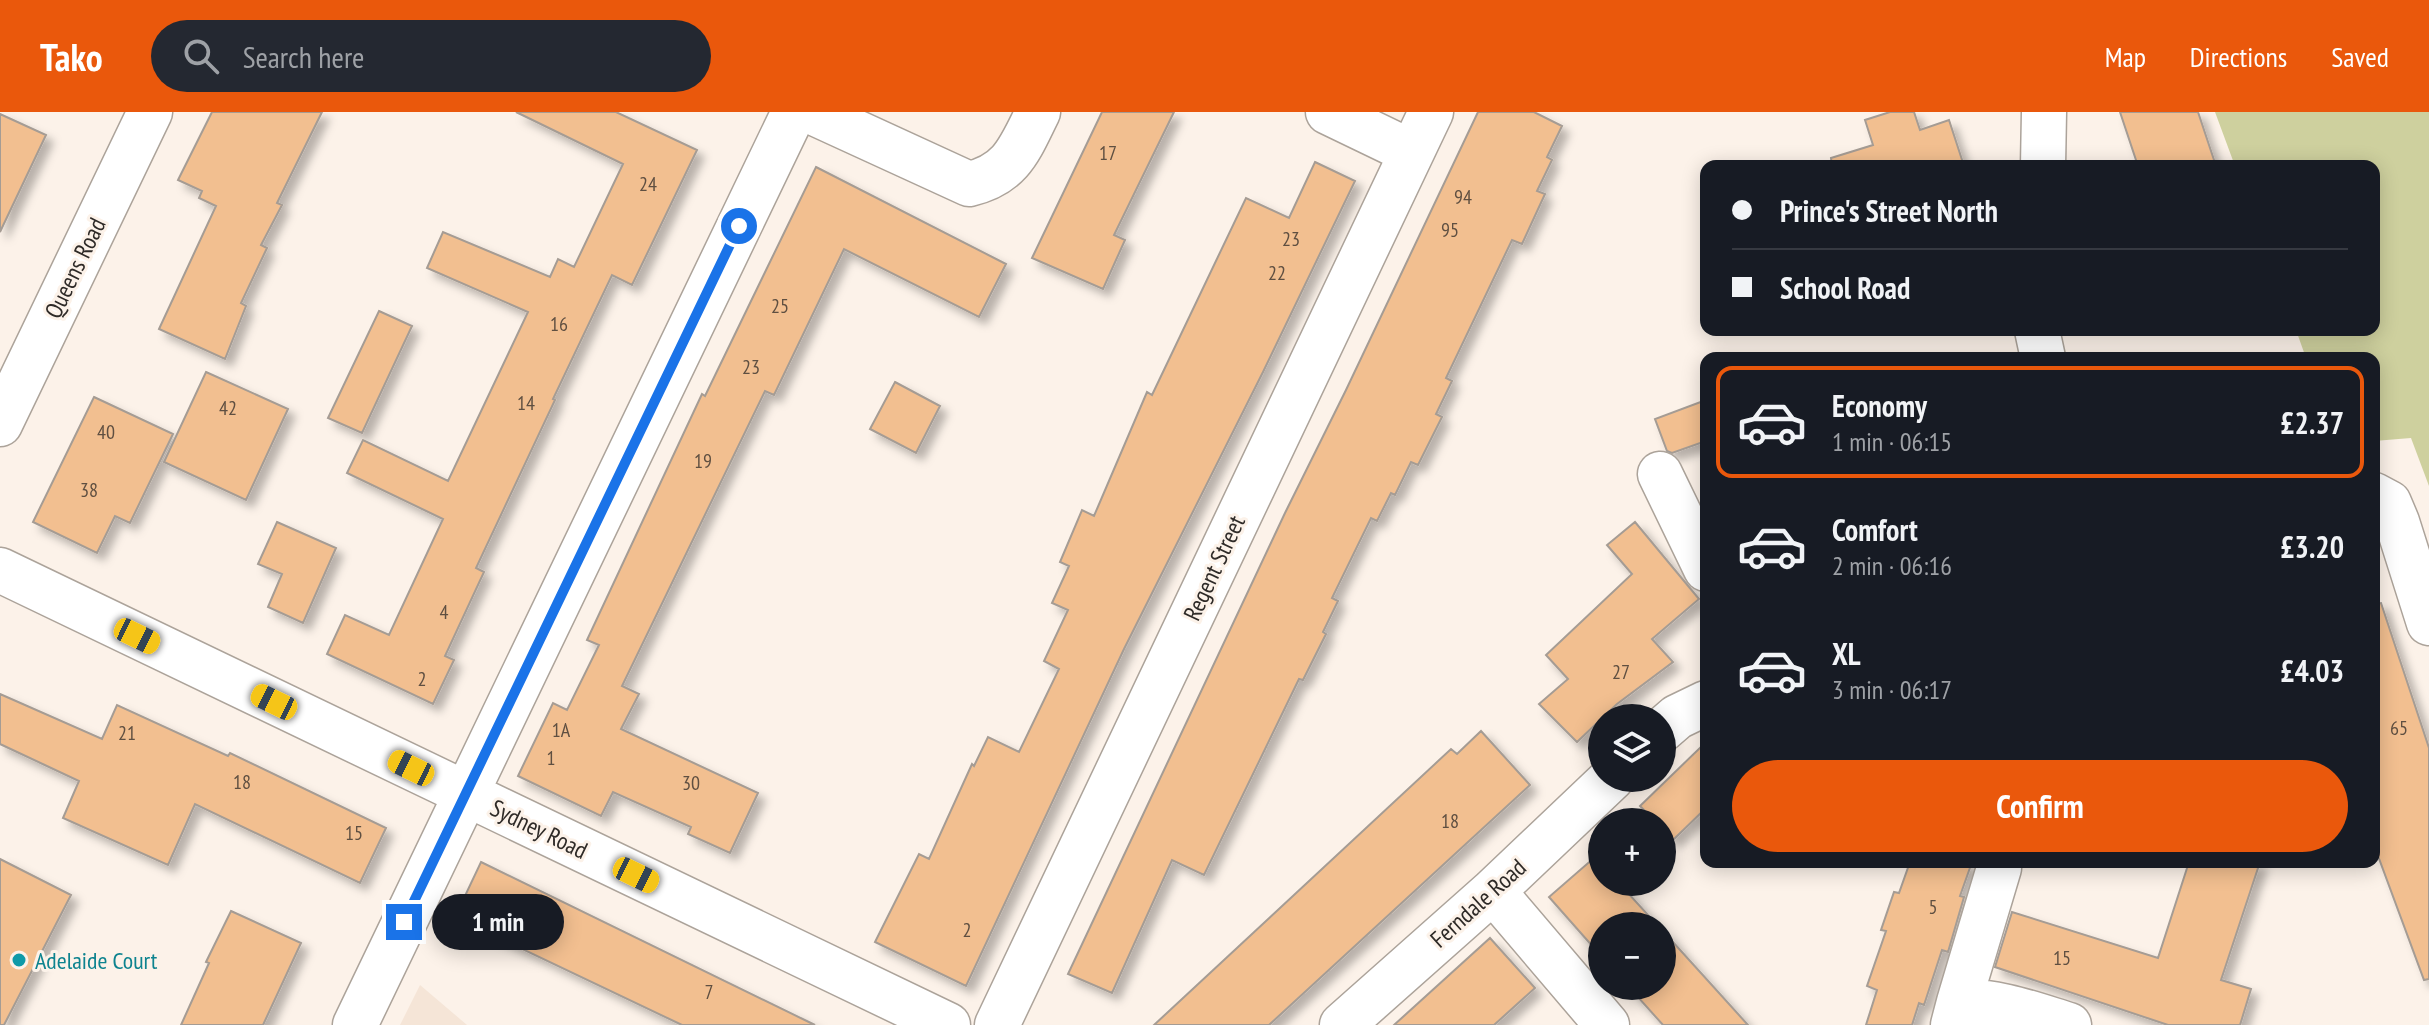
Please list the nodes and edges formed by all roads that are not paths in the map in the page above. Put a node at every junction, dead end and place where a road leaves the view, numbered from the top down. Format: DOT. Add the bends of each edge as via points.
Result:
graph roads {
  1 [pos="150,112"];
  2 [pos="794,112"];
  3 [pos="812,112"];
  4 [pos="1038,112"];
  5 [pos="1328,112"];
  6 [pos="1431,112"];
  7 [pos="2041,113"];
  8 [pos="1411,152"];
  9 [pos="2043,160"];
  10 [pos="0,424"];
  11 [pos="1660,474"];
  12 [pos="2380,497"];
  13 [pos="1700,538"];
  14 [pos="0,570"];
  15 [pos="2429,623"];
  16 [pos="1700,706"];
  17 [pos="1676,718"];
  18 [pos="1597,792"];
  19 [pos="466,794"];
  20 [pos="1999,868"];
  21 [pos="1493,891"];
  22 [pos="1956,1013"];
  23 [pos="355,1025"];
  24 [pos="948,1025"];
  25 [pos="997,1025"];
  26 [pos="1342,1025"];
  27 [pos="1607,1025"];
  28 [pos="2069,1025"];
  1 -- 10 [label="street, Queens Road"];
  2 -- 19 [label="street"];
  3 -- 4 [label="street" via="969,184 996,174 1017,155"];
  5 -- 8 [label="street"];
  6 -- 8 [label="street, Regent Street"];
  7 -- 9 [label="street"];
  8 -- 25 [label="street, Regent Street"];
  11 -- 13 [label="street"];
  12 -- 15 [label="street" via="2389,503 2397,522"];
  14 -- 19 [label="street, Sydney Road"];
  16 -- 17 [label="street"];
  18 -- 21 [label="street, Ferndale Road"];
  19 -- 23 [label="street"];
  19 -- 24 [label="street, Sydney Road"];
  20 -- 22 [label="street"];
  21 -- 26 [label="street, Ferndale Road"];
  21 -- 27 [label="street"];
  22 -- 28 [label="street" via="1996,1004"];
}
